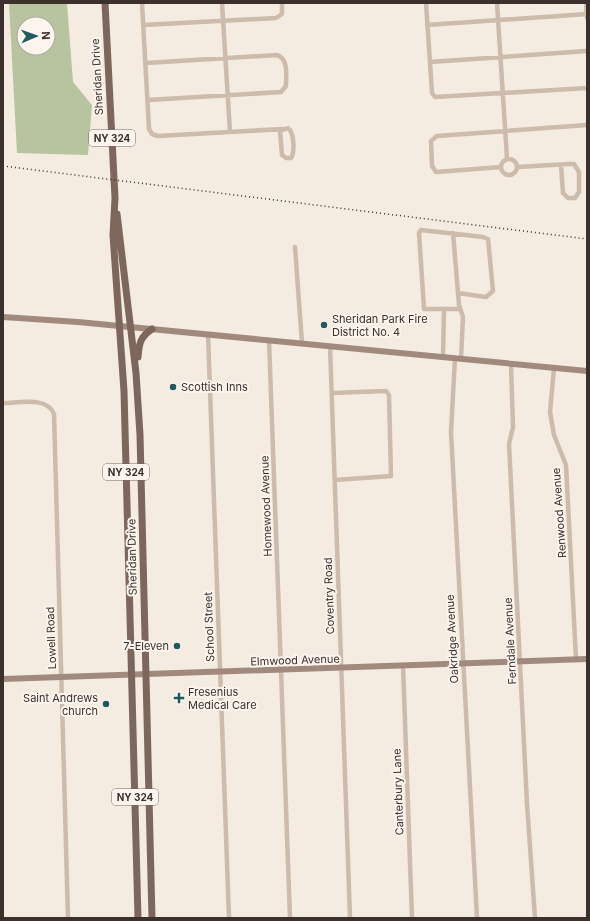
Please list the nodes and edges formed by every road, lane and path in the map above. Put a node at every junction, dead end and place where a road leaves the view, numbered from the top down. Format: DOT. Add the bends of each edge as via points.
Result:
graph roads {
  1 [pos="105,3"];
  2 [pos="142,3"];
  3 [pos="222,3"];
  4 [pos="282,3"];
  5 [pos="426,3"];
  6 [pos="497,3"];
  7 [pos="586,3"];
  8 [pos="587,14"];
  9 [pos="587,18"];
  10 [pos="498,20"];
  11 [pos="223,21"];
  12 [pos="427,25"];
  13 [pos="144,26"];
  14 [pos="587,51"];
  15 [pos="501,57"];
  16 [pos="225,58"];
  17 [pos="430,62"];
  18 [pos="146,63"];
  19 [pos="587,88"];
  20 [pos="503,94"];
  21 [pos="227,95"];
  22 [pos="148,100"];
  23 [pos="587,125"];
  24 [pos="283,129"];
  25 [pos="506,131"];
  26 [pos="230,132"];
  27 [pos="508,159"];
  28 [pos="562,165"];
  29 [pos="518,167"];
  30 [pos="501,168"];
  31 [pos="115,198"];
  32 [pos="453,233"];
  33 [pos="295,247"];
  34 [pos="458,293"];
  35 [pos="444,310"];
  36 [pos="460,310"];
  37 [pos="3,317"];
  38 [pos="120,326"];
  39 [pos="131,328"];
  40 [pos="152,329"];
  41 [pos="208,334"];
  42 [pos="269,340"];
  43 [pos="302,343"];
  44 [pos="330,346"];
  45 [pos="443,357"];
  46 [pos="458,358"];
  47 [pos="511,364"];
  48 [pos="554,368"];
  49 [pos="587,371"];
  50 [pos="136,373"];
  51 [pos="332,392"];
  52 [pos="3,403"];
  53 [pos="140,435"];
  54 [pos="125,436"];
  55 [pos="334,480"];
  56 [pos="128,546"];
  57 [pos="142,546"];
  58 [pos="576,659"];
  59 [pos="587,659"];
  60 [pos="520,661"];
  61 [pos="462,663"];
  62 [pos="403,666"];
  63 [pos="341,668"];
  64 [pos="281,670"];
  65 [pos="220,672"];
  66 [pos="146,675"];
  67 [pos="131,676"];
  68 [pos="61,678"];
  69 [pos="3,679"];
  70 [pos="148,768"];
  71 [pos="134,769"];
  72 [pos="151,884"];
  73 [pos="137,885"];
  74 [pos="68,918"];
  75 [pos="138,918"];
  76 [pos="152,918"];
  77 [pos="229,918"];
  78 [pos="290,918"];
  79 [pos="350,918"];
  80 [pos="412,918"];
  81 [pos="477,918"];
  82 [pos="535,918"];
  1 -- 31 [label="main road, Sheridan Drive / NY 324"];
  2 -- 13 [label="street"];
  3 -- 11 [label="street"];
  4 -- 11 [label="street" via="282,14 277,18"];
  5 -- 12 [label="street"];
  6 -- 10 [label="street"];
  7 -- 8 [label="street"];
  8 -- 9 [label="street"];
  8 -- 10 [label="street"];
  10 -- 12 [label="street"];
  10 -- 15 [label="street"];
  11 -- 13 [label="street"];
  11 -- 16 [label="street"];
  12 -- 17 [label="street"];
  13 -- 18 [label="street"];
  14 -- 15 [label="street"];
  15 -- 17 [label="street"];
  15 -- 20 [label="street"];
  16 -- 18 [label="street"];
  16 -- 21 [label="street"];
  16 -- 21 [label="street" via="277,55 283,58 285,63 286,86 281,92"];
  17 -- 20 [label="street" via="432,93 435,97"];
  18 -- 22 [label="street"];
  19 -- 20 [label="street"];
  20 -- 25 [label="street"];
  21 -- 22 [label="street"];
  21 -- 26 [label="street"];
  22 -- 26 [label="street" via="149,129 155,136"];
  23 -- 25 [label="street"];
  24 -- 24 [label="street" via="290,129 292,132 293,153 289,158 282,155 280,131"];
  24 -- 26 [label="street"];
  25 -- 27 [label="street"];
  25 -- 30 [label="street" via="437,136 430,143 432,166 436,172"];
  27 -- 29 [label="street" via="516,162"];
  27 -- 30 [label="street" via="502,162"];
  28 -- 28 [label="street" via="574,164 578,172 579,192 575,198 568,198 563,193"];
  28 -- 29 [label="street"];
  29 -- 30 [label="street" via="516,173 510,176 503,174"];
  31 -- 38 [label="main road, Sheridan Drive / NY 324" via="113,235"];
  31 -- 39 [label="main road, Sheridan Drive / NY 324"];
  32 -- 34 [label="street, Oakridge Avenue"];
  32 -- 34 [label="street" via="488,239 494,289 486,297"];
  32 -- 35 [label="street" via="422,229 419,233 424,309"];
  33 -- 43 [label="street"];
  34 -- 36 [label="street, Oakridge Avenue"];
  35 -- 36 [label="street"];
  35 -- 45 [label="street"];
  36 -- 46 [label="street, Oakridge Avenue" via="463,316"];
  37 -- 38 [label="street"];
  38 -- 39 [label="street"];
  38 -- 54 [label="main road, Sheridan Drive / NY 324"];
  39 -- 40 [label="street"];
  39 -- 50 [label="main road, Sheridan Drive / NY 324"];
  40 -- 41 [label="street"];
  40 -- 50 [label="main road" via="140,342"];
  41 -- 42 [label="street"];
  41 -- 65 [label="street, School Street"];
  42 -- 43 [label="street"];
  42 -- 64 [label="street, Homewood Avenue"];
  43 -- 44 [label="street"];
  44 -- 45 [label="street"];
  44 -- 51 [label="street, Coventry Road"];
  45 -- 46 [label="street"];
  46 -- 47 [label="street"];
  46 -- 61 [label="street, Oakridge Avenue" via="451,432"];
  47 -- 48 [label="street"];
  47 -- 60 [label="street, Ferndale Avenue" via="513,428 509,444"];
  48 -- 49 [label="street"];
  48 -- 58 [label="street, Renwood Avenue" via="550,412 554,435 566,465"];
  50 -- 53 [label="main road, Sheridan Drive / NY 324"];
  51 -- 55 [label="street, Coventry Road"];
  51 -- 55 [label="street" via="388,392 392,474 389,477"];
  52 -- 68 [label="street, Lowell Road" via="40,402 51,408 54,414"];
  53 -- 54 [label="main road"];
  53 -- 57 [label="main road, Sheridan Drive / NY 324"];
  54 -- 56 [label="main road, Sheridan Drive / NY 324"];
  55 -- 63 [label="street, Coventry Road"];
  56 -- 57 [label="main road"];
  56 -- 67 [label="main road, Sheridan Drive / NY 324"];
  57 -- 66 [label="main road, Sheridan Drive / NY 324"];
  58 -- 59 [label="street, Elmwood Avenue"];
  58 -- 60 [label="street, Elmwood Avenue"];
  60 -- 61 [label="street, Elmwood Avenue"];
  60 -- 82 [label="street, Ferndale Avenue"];
  61 -- 62 [label="street, Elmwood Avenue"];
  61 -- 81 [label="street, Oakridge Avenue"];
  62 -- 63 [label="street, Elmwood Avenue"];
  62 -- 80 [label="street, Canterbury Lane"];
  63 -- 64 [label="street, Elmwood Avenue"];
  63 -- 79 [label="street, Coventry Road"];
  64 -- 65 [label="street, Elmwood Avenue"];
  64 -- 78 [label="street, Homewood Avenue"];
  65 -- 66 [label="street, Elmwood Avenue"];
  65 -- 77 [label="street, School Street"];
  66 -- 67 [label="street, Elmwood Avenue"];
  66 -- 70 [label="main road, Sheridan Drive / NY 324"];
  67 -- 68 [label="street, Elmwood Avenue"];
  67 -- 71 [label="main road, Sheridan Drive / NY 324"];
  68 -- 69 [label="street, Elmwood Avenue"];
  68 -- 74 [label="street, Lowell Road"];
  70 -- 71 [label="main road"];
  70 -- 72 [label="main road, Sheridan Drive / NY 324"];
  71 -- 73 [label="main road, Sheridan Drive / NY 324"];
  72 -- 73 [label="main road"];
  72 -- 76 [label="main road, Sheridan Drive / NY 324"];
  73 -- 75 [label="main road, Sheridan Drive / NY 324"];
}
